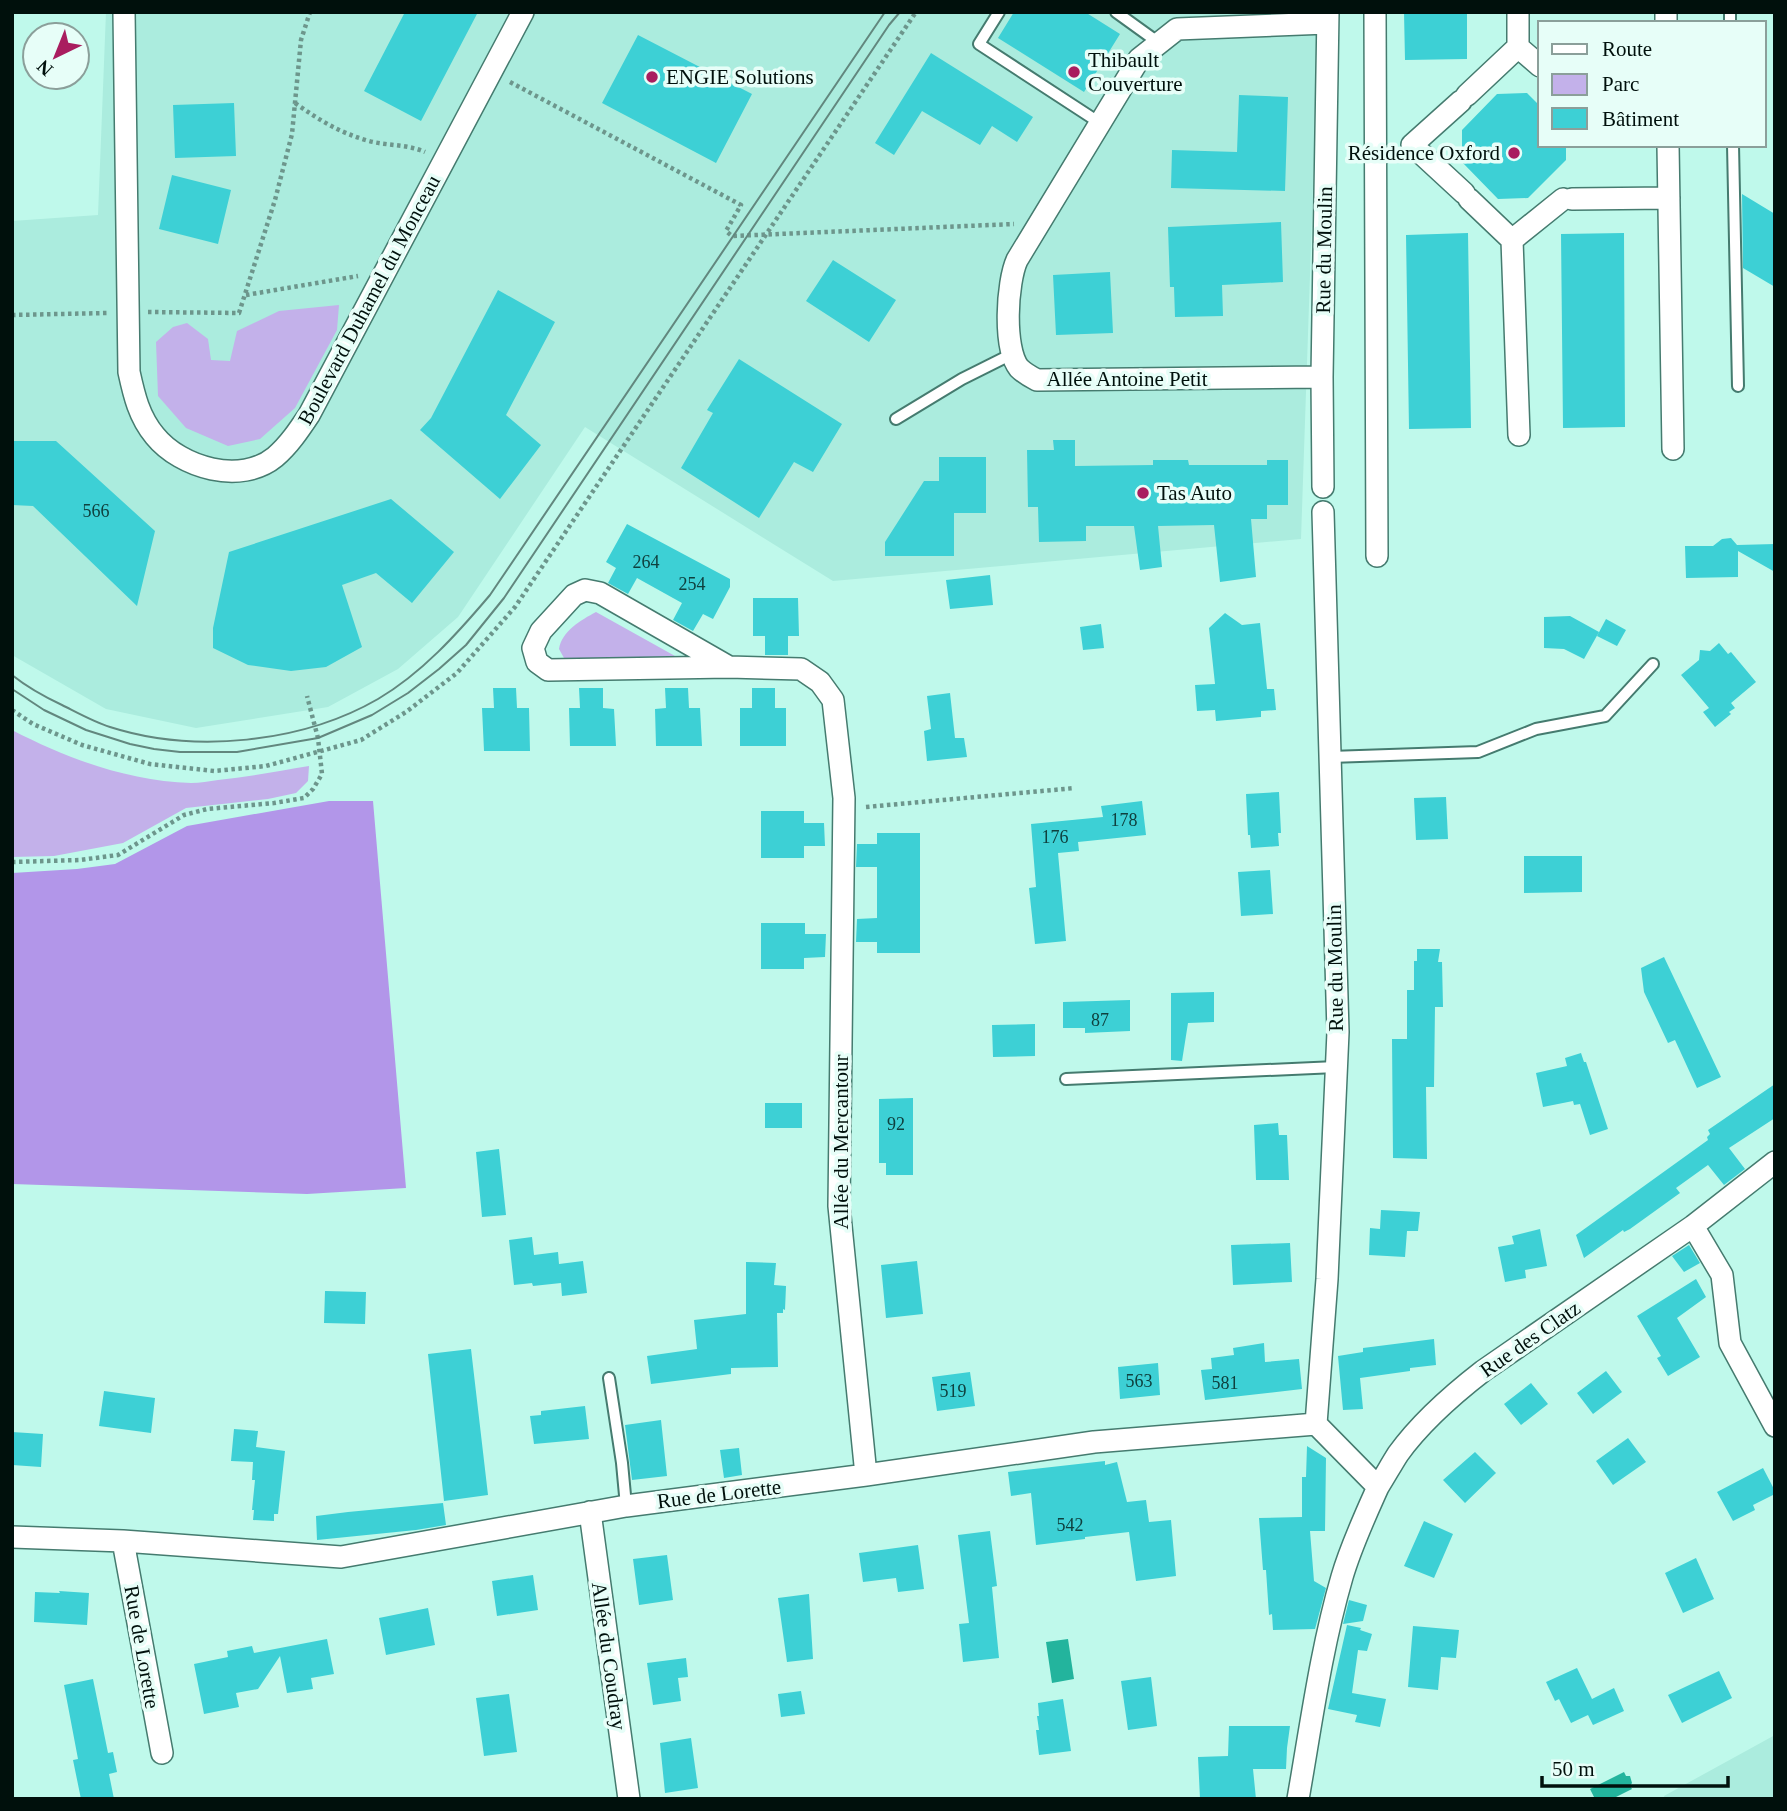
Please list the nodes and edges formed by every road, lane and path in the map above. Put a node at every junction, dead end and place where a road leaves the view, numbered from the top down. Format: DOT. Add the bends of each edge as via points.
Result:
graph roads {
  1 [pos="124,12"];
  2 [pos="310,12"];
  3 [pos="523,12"];
  4 [pos="916,12"];
  5 [pos="999,12"];
  6 [pos="1116,12"];
  7 [pos="1375,12"];
  8 [pos="1518,12"];
  9 [pos="1327,18"];
  10 [pos="1159,43"];
  11 [pos="1518,47"];
  12 [pos="1538,64"];
  13 [pos="492,72"];
  14 [pos="295,103"];
  15 [pos="1100,123"];
  16 [pos="1412,145"];
  17 [pos="1668,147"];
  18 [pos="1733,147"];
  19 [pos="1376,148"];
  20 [pos="445,160"];
  21 [pos="1669,198"];
  22 [pos="1040,223"];
  23 [pos="768,234"];
  24 [pos="1512,240"];
  25 [pos="386,271"];
  26 [pos="246,295"];
  27 [pos="128,312"];
  28 [pos="12,315"];
  29 [pos="1012,354"];
  30 [pos="1322,377"];
  31 [pos="1738,386"];
  32 [pos="896,419"];
  33 [pos="1519,435"];
  34 [pos="1673,449"];
  35 [pos="1323,488"];
  36 [pos="1324,512"];
  37 [pos="1377,556"];
  38 [pos="1653,664"];
  39 [pos="729,667"];
  40 [pos="307,696"];
  41 [pos="12,710"];
  42 [pos="319,751"];
  43 [pos="1330,757"];
  44 [pos="1075,788"];
  45 [pos="844,809"];
  46 [pos="12,862"];
  47 [pos="1336,1067"];
  48 [pos="1066,1079"];
  49 [pos="1775,1162"];
  50 [pos="1693,1226"];
  51 [pos="609,1378"];
  52 [pos="1316,1424"];
  53 [pos="1775,1426"];
  54 [pos="866,1475"];
  55 [pos="1378,1487"];
  56 [pos="626,1506"];
  57 [pos="590,1513"];
  58 [pos="12,1537"];
  59 [pos="123,1541"];
  60 [pos="162,1753"];
  61 [pos="629,1799"];
  62 [pos="1298,1799"];
  1 -- 27 [label="street, Boulevard Duhamel du Monceau"];
  2 -- 14 [label="path" via="301,40"];
  3 -- 13 [label="street, Boulevard Duhamel du Monceau"];
  4 -- 23 [label="path"];
  5 -- 15 [label="lane" via="979,44"];
  6 -- 10 [label="lane"];
  7 -- 19 [label="street"];
  8 -- 11 [label="street"];
  9 -- 10 [label="street" via="1177,29"];
  9 -- 30 [label="street, Rue du Moulin"];
  10 -- 15 [label="street" via="1139,59"];
  11 -- 12 [label="street"];
  11 -- 16 [label="street"];
  13 -- 20 [label="street, Boulevard Duhamel du Monceau"];
  13 -- 23 [label="path" via="741,205 726,231 732,236"];
  14 -- 20 [label="path" via="342,132 414,147"];
  14 -- 26 [label="path" via="292,134"];
  15 -- 22 [label="street"];
  16 -- 19 [label="street"];
  16 -- 24 [label="street"];
  17 -- 21 [label="street"];
  18 -- 31 [label="lane"];
  19 -- 37 [label="street"];
  20 -- 25 [label="street, Boulevard Duhamel du Monceau"];
  21 -- 24 [label="street" via="1567,199"];
  21 -- 34 [label="street"];
  22 -- 23 [label="path"];
  22 -- 29 [label="street" via="1011,273 1008,333"];
  23 -- 42 [label="path" via="491,636 457,673 406,712 361,740"];
  24 -- 33 [label="street"];
  25 -- 26 [label="path"];
  25 -- 27 [label="street, Boulevard Duhamel du Monceau" via="293,440 258,466 233,472 185,460 155,437 142,417 129,372"];
  26 -- 27 [label="path" via="239,313"];
  27 -- 28 [label="path"];
  29 -- 30 [label="street, Allée Antoine Petit" via="1019,367 1037,380"];
  29 -- 32 [label="lane"];
  30 -- 35 [label="street, Rue du Moulin"];
  36 -- 43 [label="street, Rue du Moulin"];
  38 -- 43 [label="lane" via="1605,716 1536,729 1478,752"];
  39 -- 39 [label="street, Allée du Mercantour" via="600,593 585,590 574,595 541,631 533,648 537,662 548,670"];
  39 -- 45 [label="street, Allée du Mercantour" via="801,669 820,682 833,700"];
  40 -- 42 [label="path"];
  41 -- 42 [label="path" via="82,745 150,764 214,771 266,766"];
  42 -- 46 [label="path" via="322,774 304,798 184,815 118,855"];
  43 -- 47 [label="street, Rue du Moulin"];
  44 -- 45 [label="path"];
  45 -- 54 [label="street, Allée du Mercantour" via="839,1206"];
  47 -- 48 [label="lane"];
  47 -- 52 [label="street, Rue du Moulin"];
  49 -- 50 [label="street, Rue des Clatz"];
  50 -- 53 [label="street" via="1722,1275 1730,1343"];
  50 -- 55 [label="street, Rue des Clatz" via="1454,1393 1399,1453"];
  51 -- 56 [label="lane"];
  52 -- 54 [label="street, Rue de Lorette" via="1094,1442"];
  52 -- 55 [label="street"];
  54 -- 56 [label="street, Rue de Lorette"];
  55 -- 62 [label="street, Rue des Clatz" via="1342,1576 1326,1639"];
  56 -- 57 [label="street, Rue de Lorette"];
  57 -- 59 [label="street, Rue de Lorette" via="341,1557"];
  57 -- 61 [label="street, Allée du Coudray"];
  58 -- 59 [label="street, Rue de Lorette"];
  59 -- 60 [label="street, Rue de Lorette"];
}
